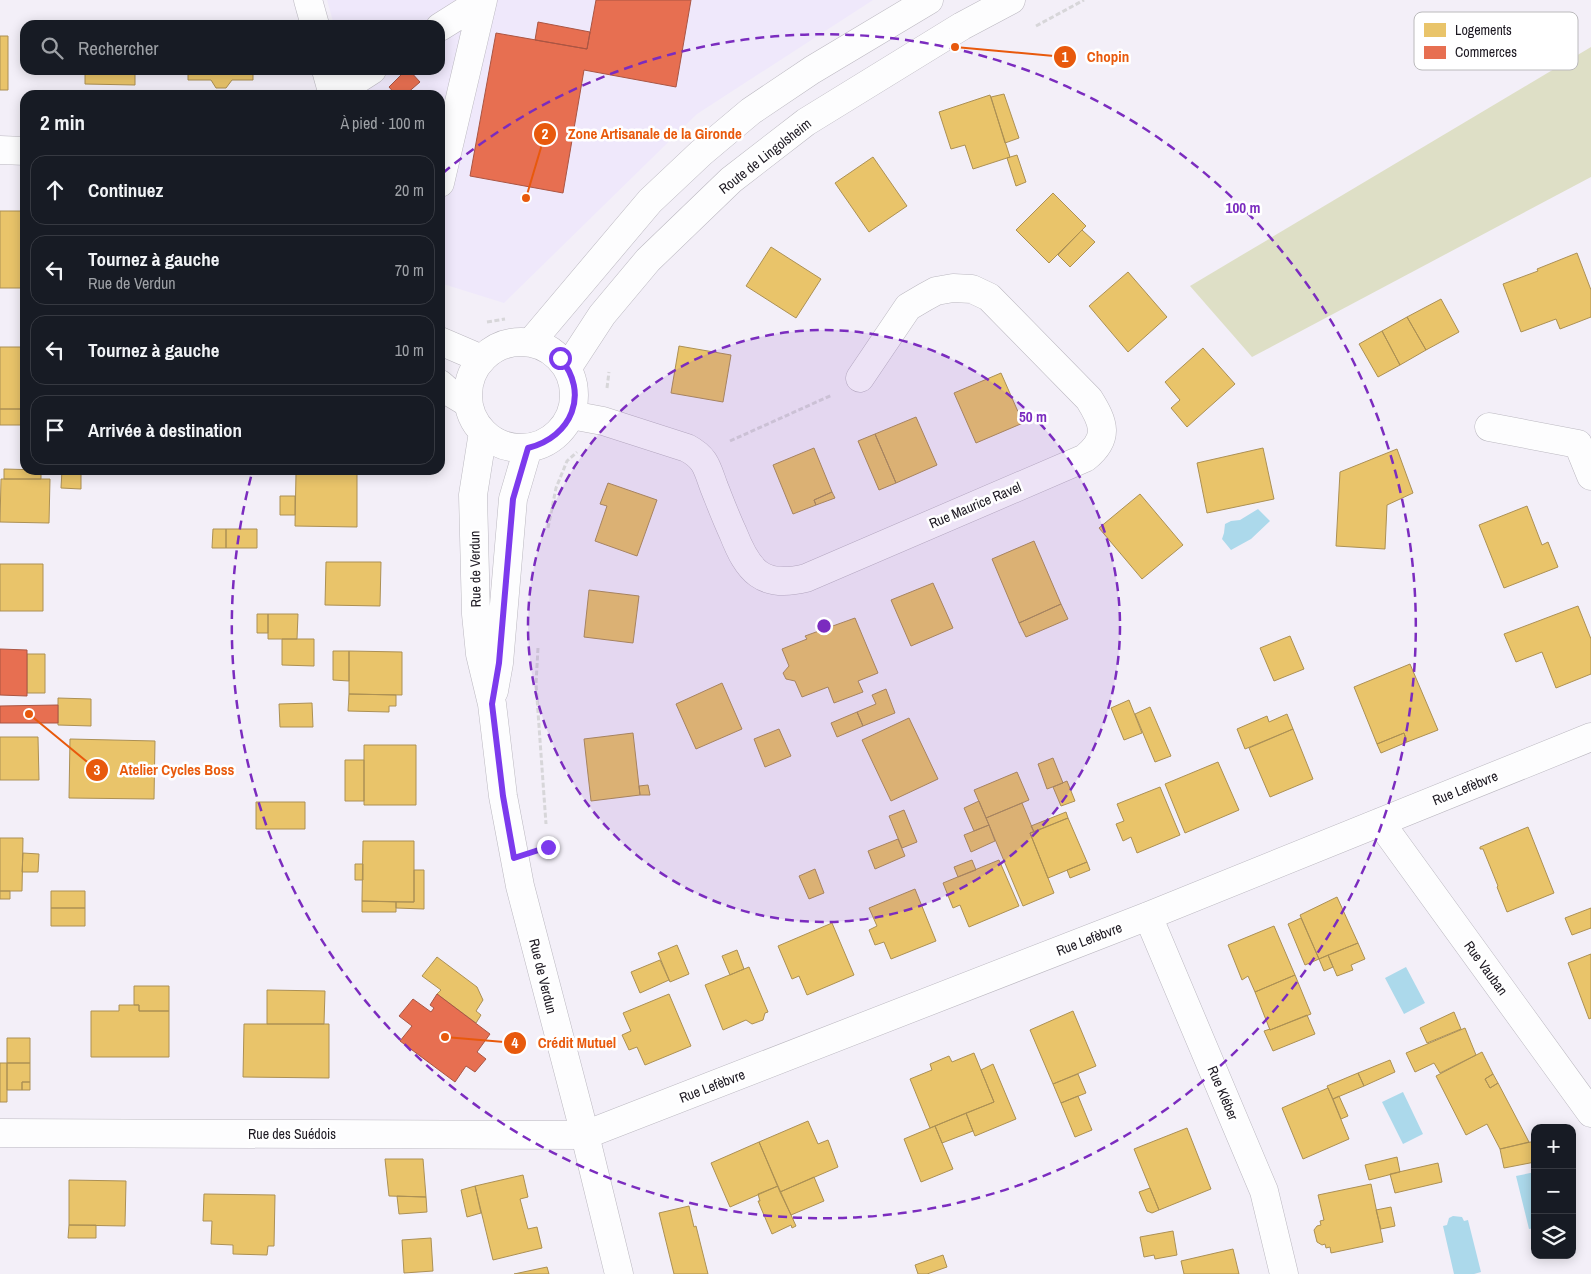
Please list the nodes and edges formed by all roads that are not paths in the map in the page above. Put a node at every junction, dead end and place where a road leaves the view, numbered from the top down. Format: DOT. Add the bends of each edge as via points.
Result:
graph roads {
  1 [pos="308,0"];
  2 [pos="930,0"];
  3 [pos="1011,0"];
  4 [pos="314,20"];
  5 [pos="445,24"];
  6 [pos="327,75"];
  7 [pos="364,75"];
  8 [pos="332,90"];
  9 [pos="341,90"];
  10 [pos="0,150"];
  11 [pos="20,151"];
  12 [pos="445,161"];
  13 [pos="531,342"];
  14 [pos="445,344"];
  15 [pos="482,359"];
  16 [pos="568,367"];
  17 [pos="860,378"];
  18 [pos="445,388"];
  19 [pos="468,403"];
  20 [pos="571,415"];
  21 [pos="1489,427"];
  22 [pos="482,432"];
  23 [pos="528,448"];
  24 [pos="1591,476"];
  25 [pos="492,704"];
  26 [pos="1591,737"];
  27 [pos="1380,822"];
  28 [pos="1148,916"];
  29 [pos="1591,1113"];
  30 [pos="0,1133"];
  31 [pos="585,1135"];
  32 [pos="619,1274"];
  33 [pos="1284,1274"];
  1 -- 4 [label="street"];
  2 -- 13 [label="street" via="812,70 752,111 701,153 650,202"];
  3 -- 16 [label="street, Route de Lingolsheim" via="962,26 806,122 731,180 648,260 602,315"];
  5 -- 12 [label="street" via="482,0"];
  6 -- 8 [label="street"];
  7 -- 9 [label="street"];
  10 -- 11 [label="street"];
  13 -- 15 [label="street" via="513,342 496,348"];
  13 -- 16 [label="street" via="547,348"];
  14 -- 15 [label="street"];
  15 -- 19 [label="street" via="472,372"];
  16 -- 20 [label="street" via="575,400"];
  17 -- 20 [label="street, Rue Maurice Ravel" via="908,308 936,291 972,289 989,297 1089,399 1099,415 1102,437 1096,449 1085,458 806,578 780,582 751,569 740,554 699,454 622,427"];
  18 -- 19 [label="street"];
  19 -- 22 [label="street"];
  20 -- 23 [label="street" via="554,437"];
  21 -- 24 [label="street" via="1578,444"];
  22 -- 23 [label="street" via="512,448"];
  22 -- 25 [label="street, Rue de Verdun" via="473,495 476,614 480,654"];
  23 -- 25 [label="street, Rue de Verdun" via="513,499 499,663"];
  25 -- 31 [label="street, Rue de Verdun" via="514,858"];
  26 -- 27 [label="street, Rue Lefèbvre"];
  27 -- 28 [label="street, Rue Lefèbvre"];
  27 -- 29 [label="street, Rue Vauban"];
  28 -- 31 [label="street, Rue Lefèbvre"];
  28 -- 33 [label="street, Rue Kléber" via="1264,1191"];
  30 -- 31 [label="street, Rue des Suédois"];
  31 -- 32 [label="street, Rue de Verdun"];
}
